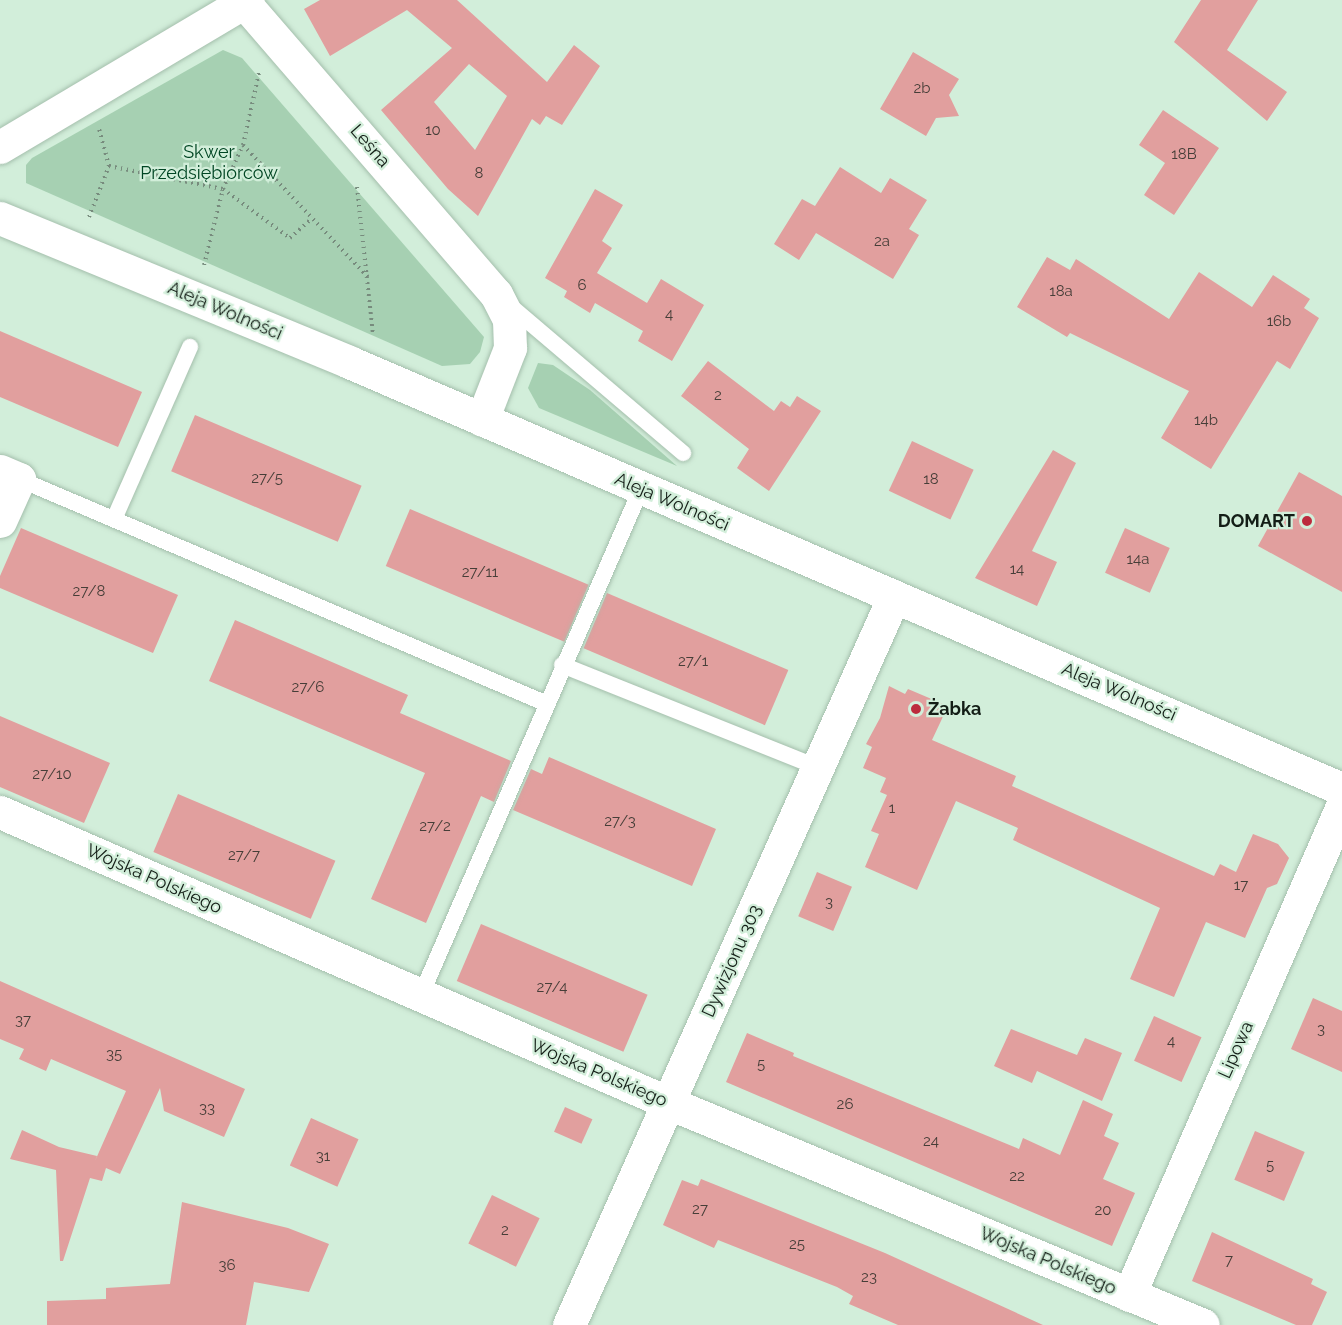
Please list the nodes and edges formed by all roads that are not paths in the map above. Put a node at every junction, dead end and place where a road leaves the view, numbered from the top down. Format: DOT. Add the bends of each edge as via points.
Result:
graph roads {
  1 [pos="245,1"];
  2 [pos="0,147"];
  3 [pos="0,218"];
  4 [pos="496,294"];
  5 [pos="190,347"];
  6 [pos="482,420"];
  7 [pos="683,453"];
  8 [pos="9,475"];
  9 [pos="641,489"];
  10 [pos="115,517"];
  11 [pos="0,521"];
  12 [pos="894,596"];
  13 [pos="562,665"];
  14 [pos="545,703"];
  15 [pos="817,767"];
  16 [pos="1342,789"];
  17 [pos="1342,806"];
  18 [pos="0,812"];
  19 [pos="421,995"];
  20 [pos="669,1104"];
  21 [pos="1129,1295"];
  22 [pos="568,1325"];
  23 [pos="1203,1325"];
  1 -- 2 [label="street"];
  1 -- 4 [label="street, Leśna"];
  3 -- 6 [label="street, Aleja Wolności"];
  4 -- 6 [label="street, Leśna" via="509,320 510,348"];
  4 -- 7 [label="lane, Leśna"];
  5 -- 10 [label="lane"];
  6 -- 9 [label="street, Aleja Wolności"];
  8 -- 10 [label="lane"];
  8 -- 11 [label="street"];
  9 -- 12 [label="street, Aleja Wolności"];
  9 -- 13 [label="lane"];
  10 -- 14 [label="lane"];
  12 -- 15 [label="street, Dywizjonu 303"];
  12 -- 16 [label="street, Aleja Wolności"];
  13 -- 14 [label="lane"];
  13 -- 15 [label="lane"];
  14 -- 19 [label="lane"];
  15 -- 20 [label="street, Dywizjonu 303"];
  17 -- 21 [label="street, Lipowa"];
  18 -- 19 [label="street, Wojska Polskiego"];
  19 -- 20 [label="street, Wojska Polskiego"];
  20 -- 21 [label="street, Wojska Polskiego"];
  20 -- 22 [label="street, Dywizjonu 303"];
  21 -- 23 [label="street, Wojska Polskiego"];
}
